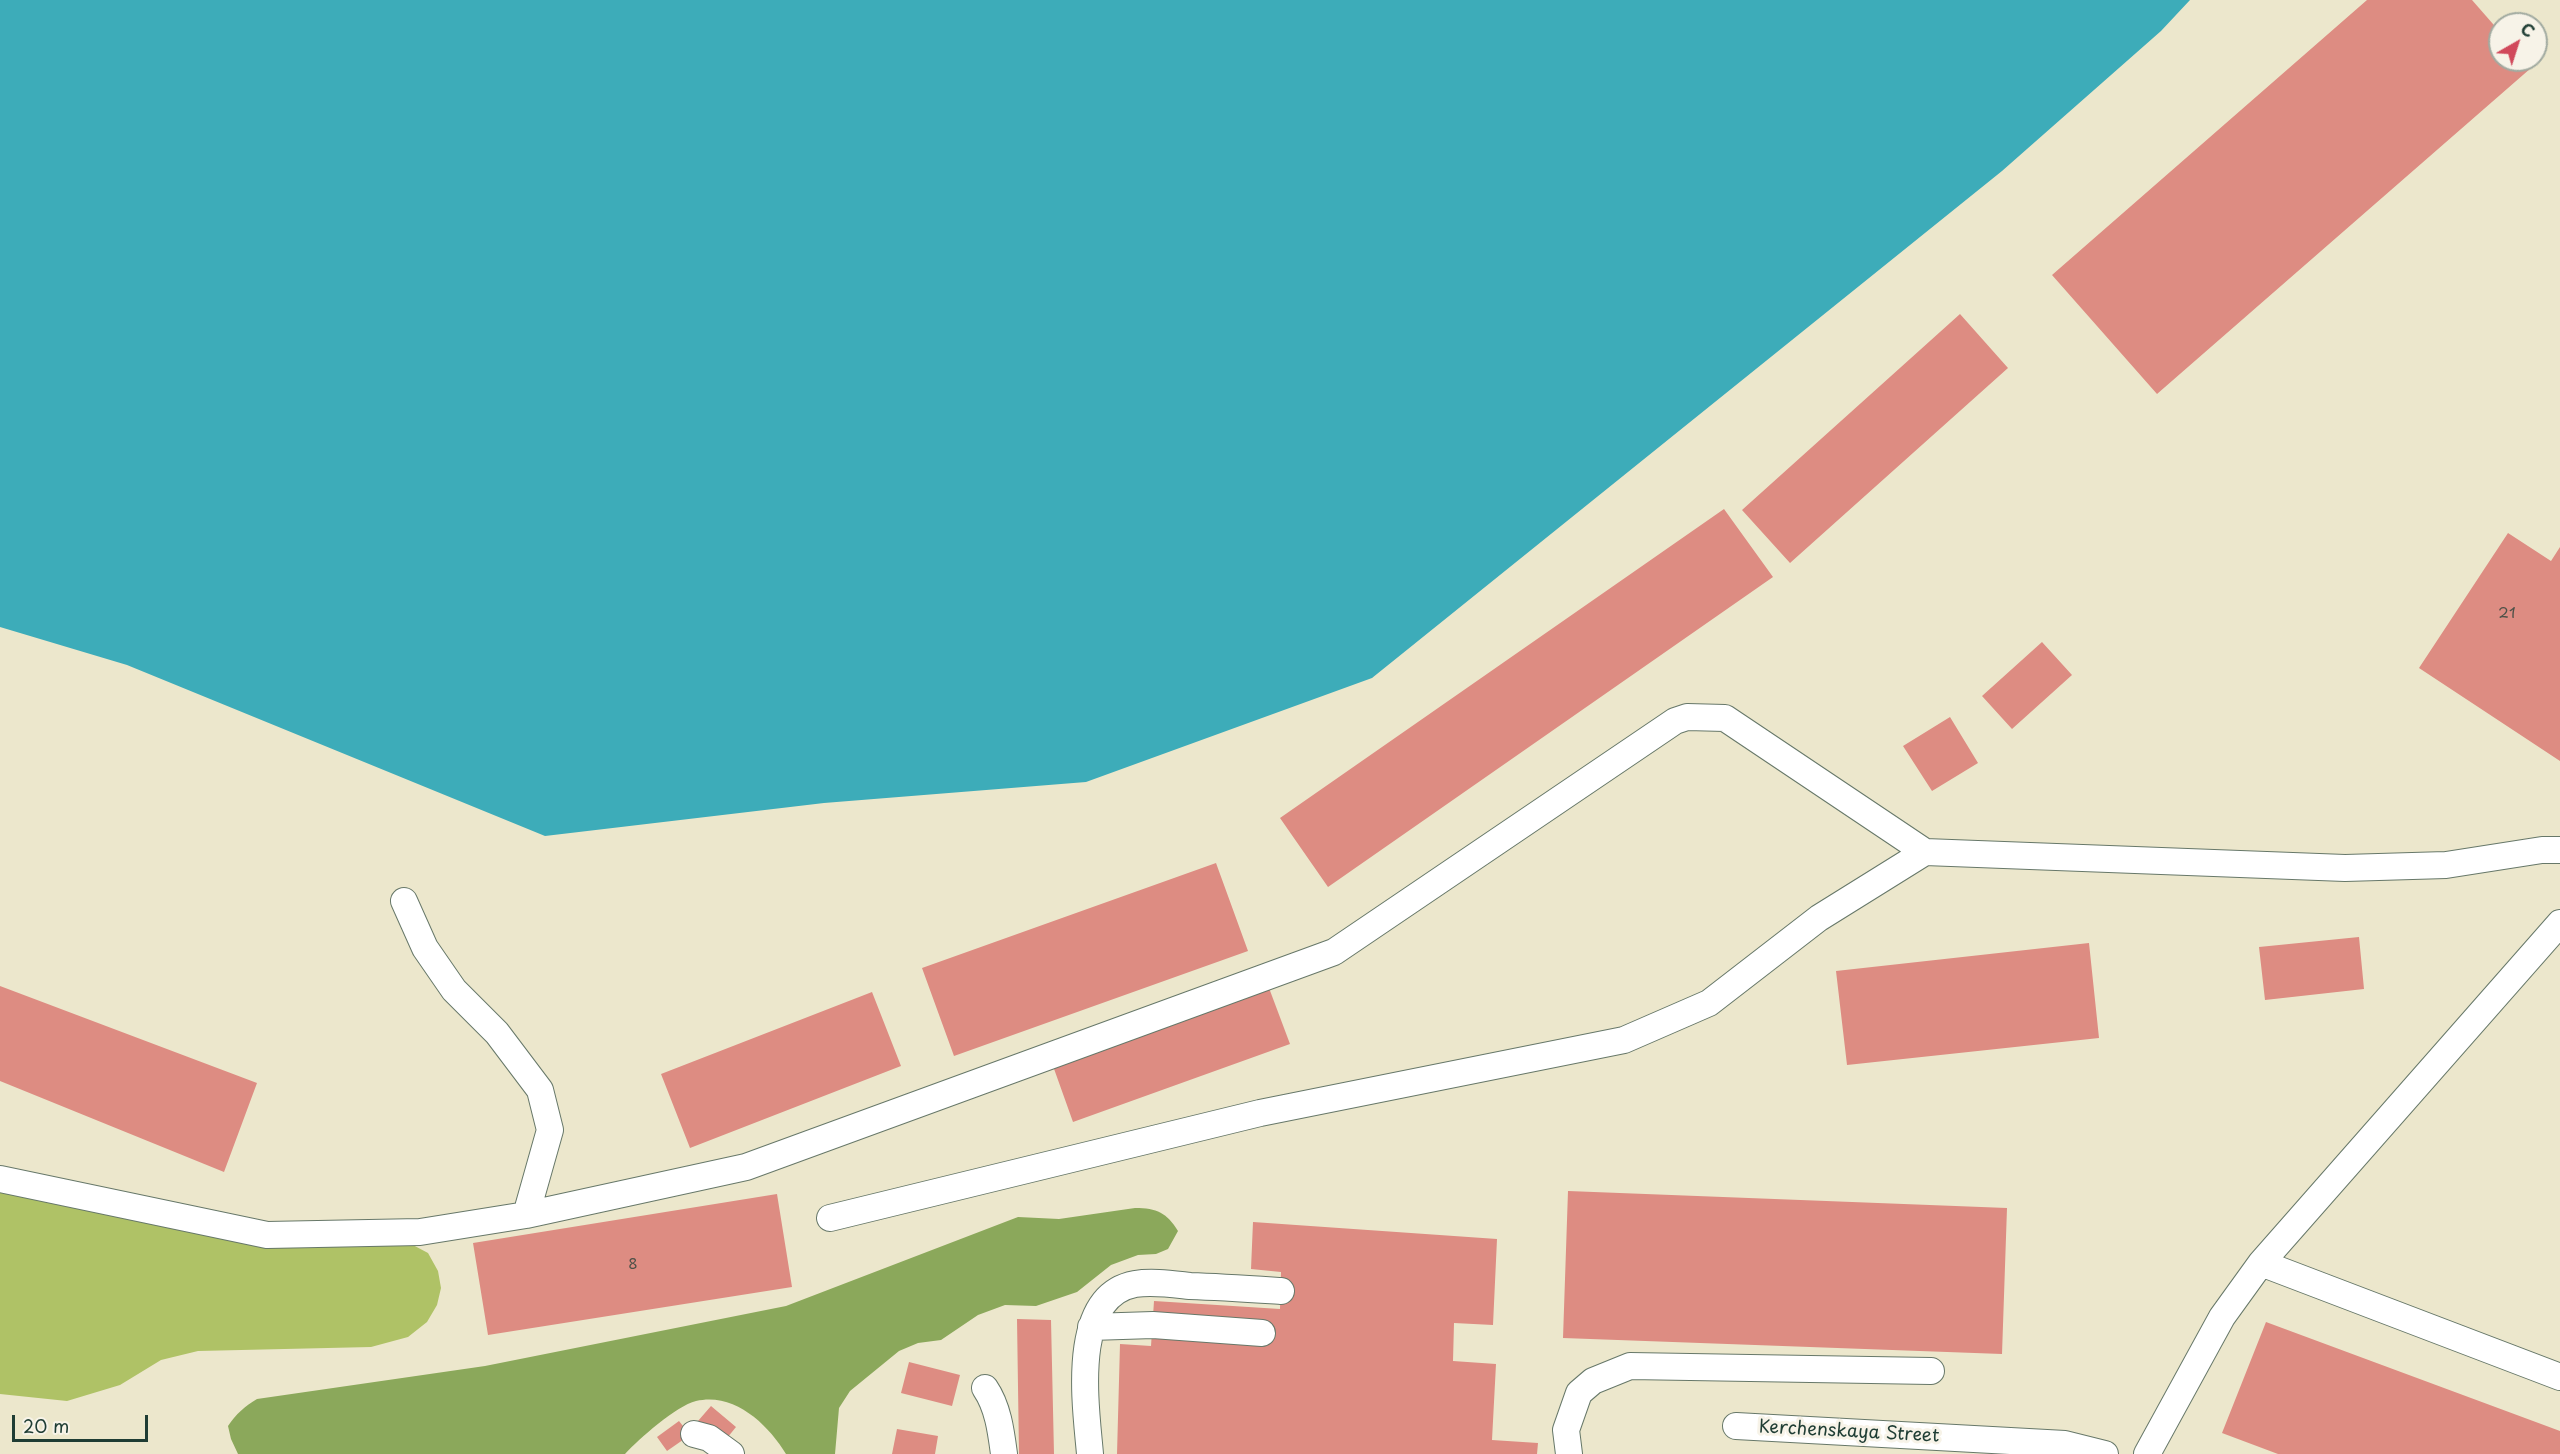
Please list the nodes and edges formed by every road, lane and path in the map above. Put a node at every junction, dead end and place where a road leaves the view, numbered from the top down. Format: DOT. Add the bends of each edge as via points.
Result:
graph roads {
  1 [pos="2560,850"];
  2 [pos="1925,852"];
  3 [pos="404,901"];
  4 [pos="2560,923"];
  5 [pos="0,1179"];
  6 [pos="526,1215"];
  7 [pos="830,1218"];
  8 [pos="2261,1263"];
  9 [pos="1281,1291"];
  10 [pos="1090,1327"];
  11 [pos="1262,1332"];
  12 [pos="1931,1371"];
  13 [pos="2560,1377"];
  14 [pos="985,1388"];
  15 [pos="1736,1426"];
  16 [pos="694,1434"];
  17 [pos="731,1454"];
  18 [pos="1004,1454"];
  19 [pos="1090,1454"];
  20 [pos="1569,1454"];
  21 [pos="2105,1454"];
  22 [pos="2147,1454"];
  1 -- 2 [label="lane" via="2446,865 2345,868"];
  2 -- 6 [label="lane" via="1725,718 1688,717 1675,721 1334,952 746,1167"];
  2 -- 7 [label="lane" via="1819,918 1709,1003 1624,1040 1260,1113"];
  3 -- 6 [label="lane" via="425,948 454,990 497,1033 540,1090 550,1130"];
  4 -- 8 [label="lane"];
  5 -- 6 [label="lane" via="267,1235 420,1232"];
  8 -- 13 [label="lane"];
  8 -- 22 [label="lane" via="2222,1317"];
  9 -- 10 [label="lane" via="1134,1284 1116,1291 1100,1307"];
  10 -- 11 [label="lane" via="1153,1324"];
  10 -- 19 [label="lane" via="1085,1395"];
  12 -- 20 [label="lane" via="1630,1366 1593,1381 1579,1393 1566,1430"];
  14 -- 18 [label="lane" via="1000,1425"];
  15 -- 21 [label="lane, Kerchenskaya Street" via="2065,1444"];
  16 -- 17 [label="lane" via="709,1438"];
}
